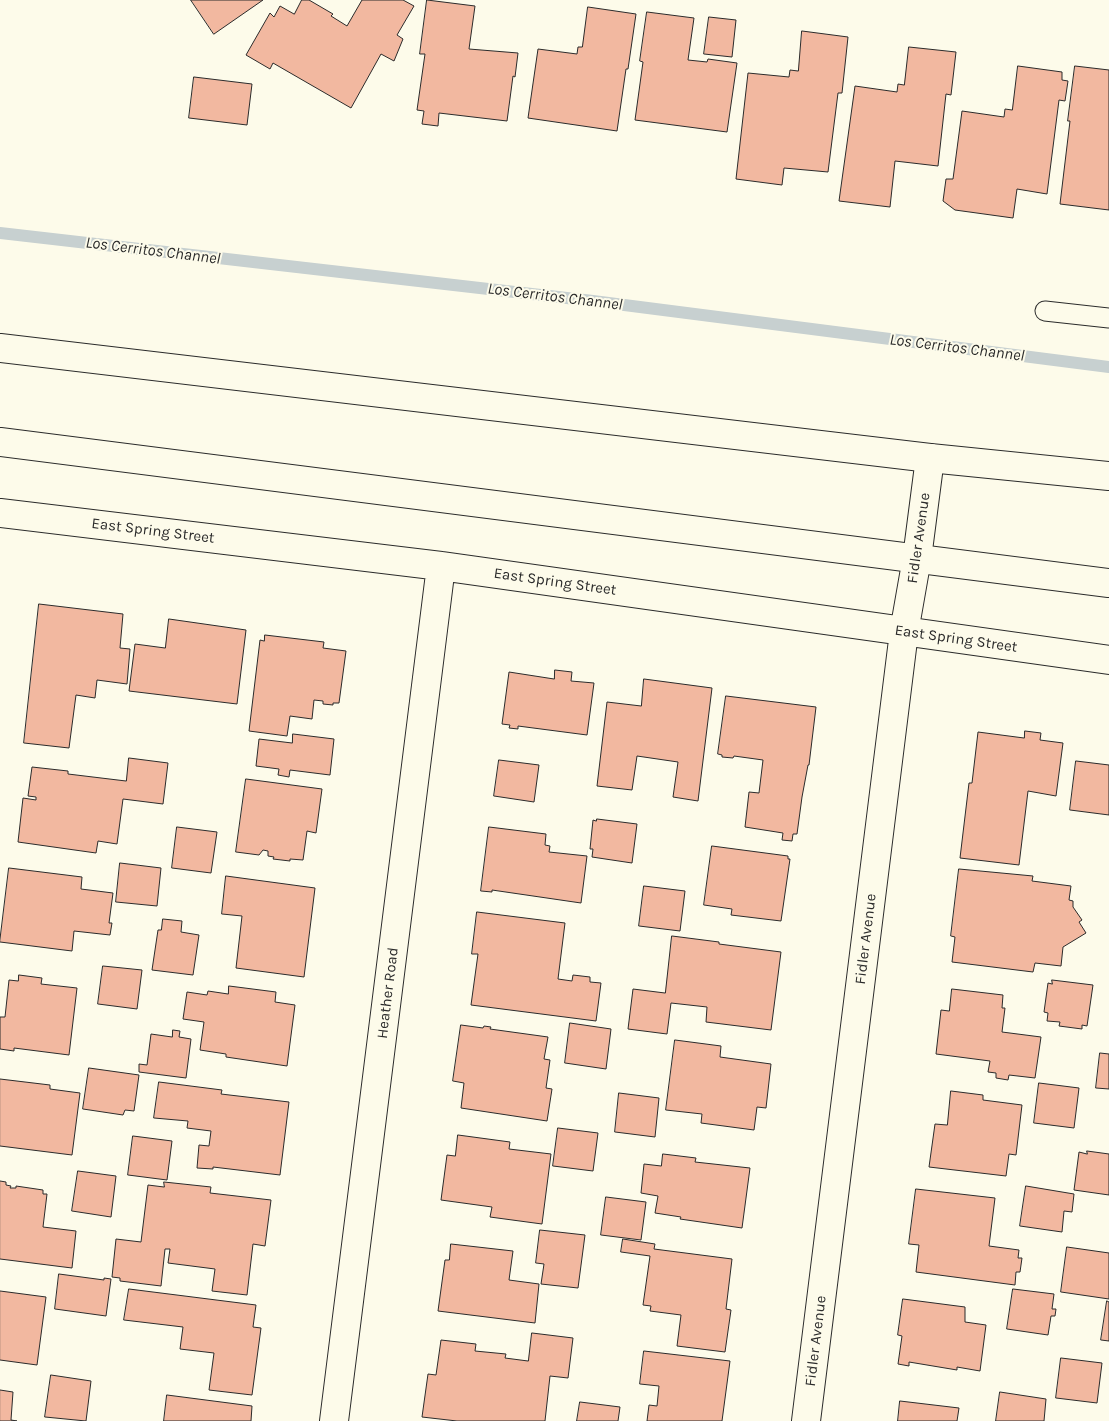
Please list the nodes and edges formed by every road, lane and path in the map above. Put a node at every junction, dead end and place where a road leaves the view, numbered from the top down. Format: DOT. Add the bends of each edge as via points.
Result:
graph roads {
  1 [pos="1045,310"];
  2 [pos="1109,318"];
  3 [pos="0,348"];
  4 [pos="0,442"];
  5 [pos="930,458"];
  6 [pos="1109,476"];
  7 [pos="0,513"];
  8 [pos="917,558"];
  9 [pos="441,566"];
  10 [pos="1109,583"];
  11 [pos="904,632"];
  12 [pos="1109,660"];
  13 [pos="334,1421"];
  14 [pos="806,1421"];
  1 -- 2 [label="lane"];
  3 -- 5 [label="street"];
  4 -- 8 [label="street"];
  5 -- 6 [label="street"];
  5 -- 8 [label="street, Fidler Avenue"];
  7 -- 9 [label="street, East Spring Street"];
  8 -- 10 [label="street"];
  8 -- 11 [label="street, Fidler Avenue"];
  9 -- 11 [label="street, East Spring Street"];
  9 -- 13 [label="street, Heather Road"];
  11 -- 12 [label="street, East Spring Street"];
  11 -- 14 [label="street, Fidler Avenue"];
}
